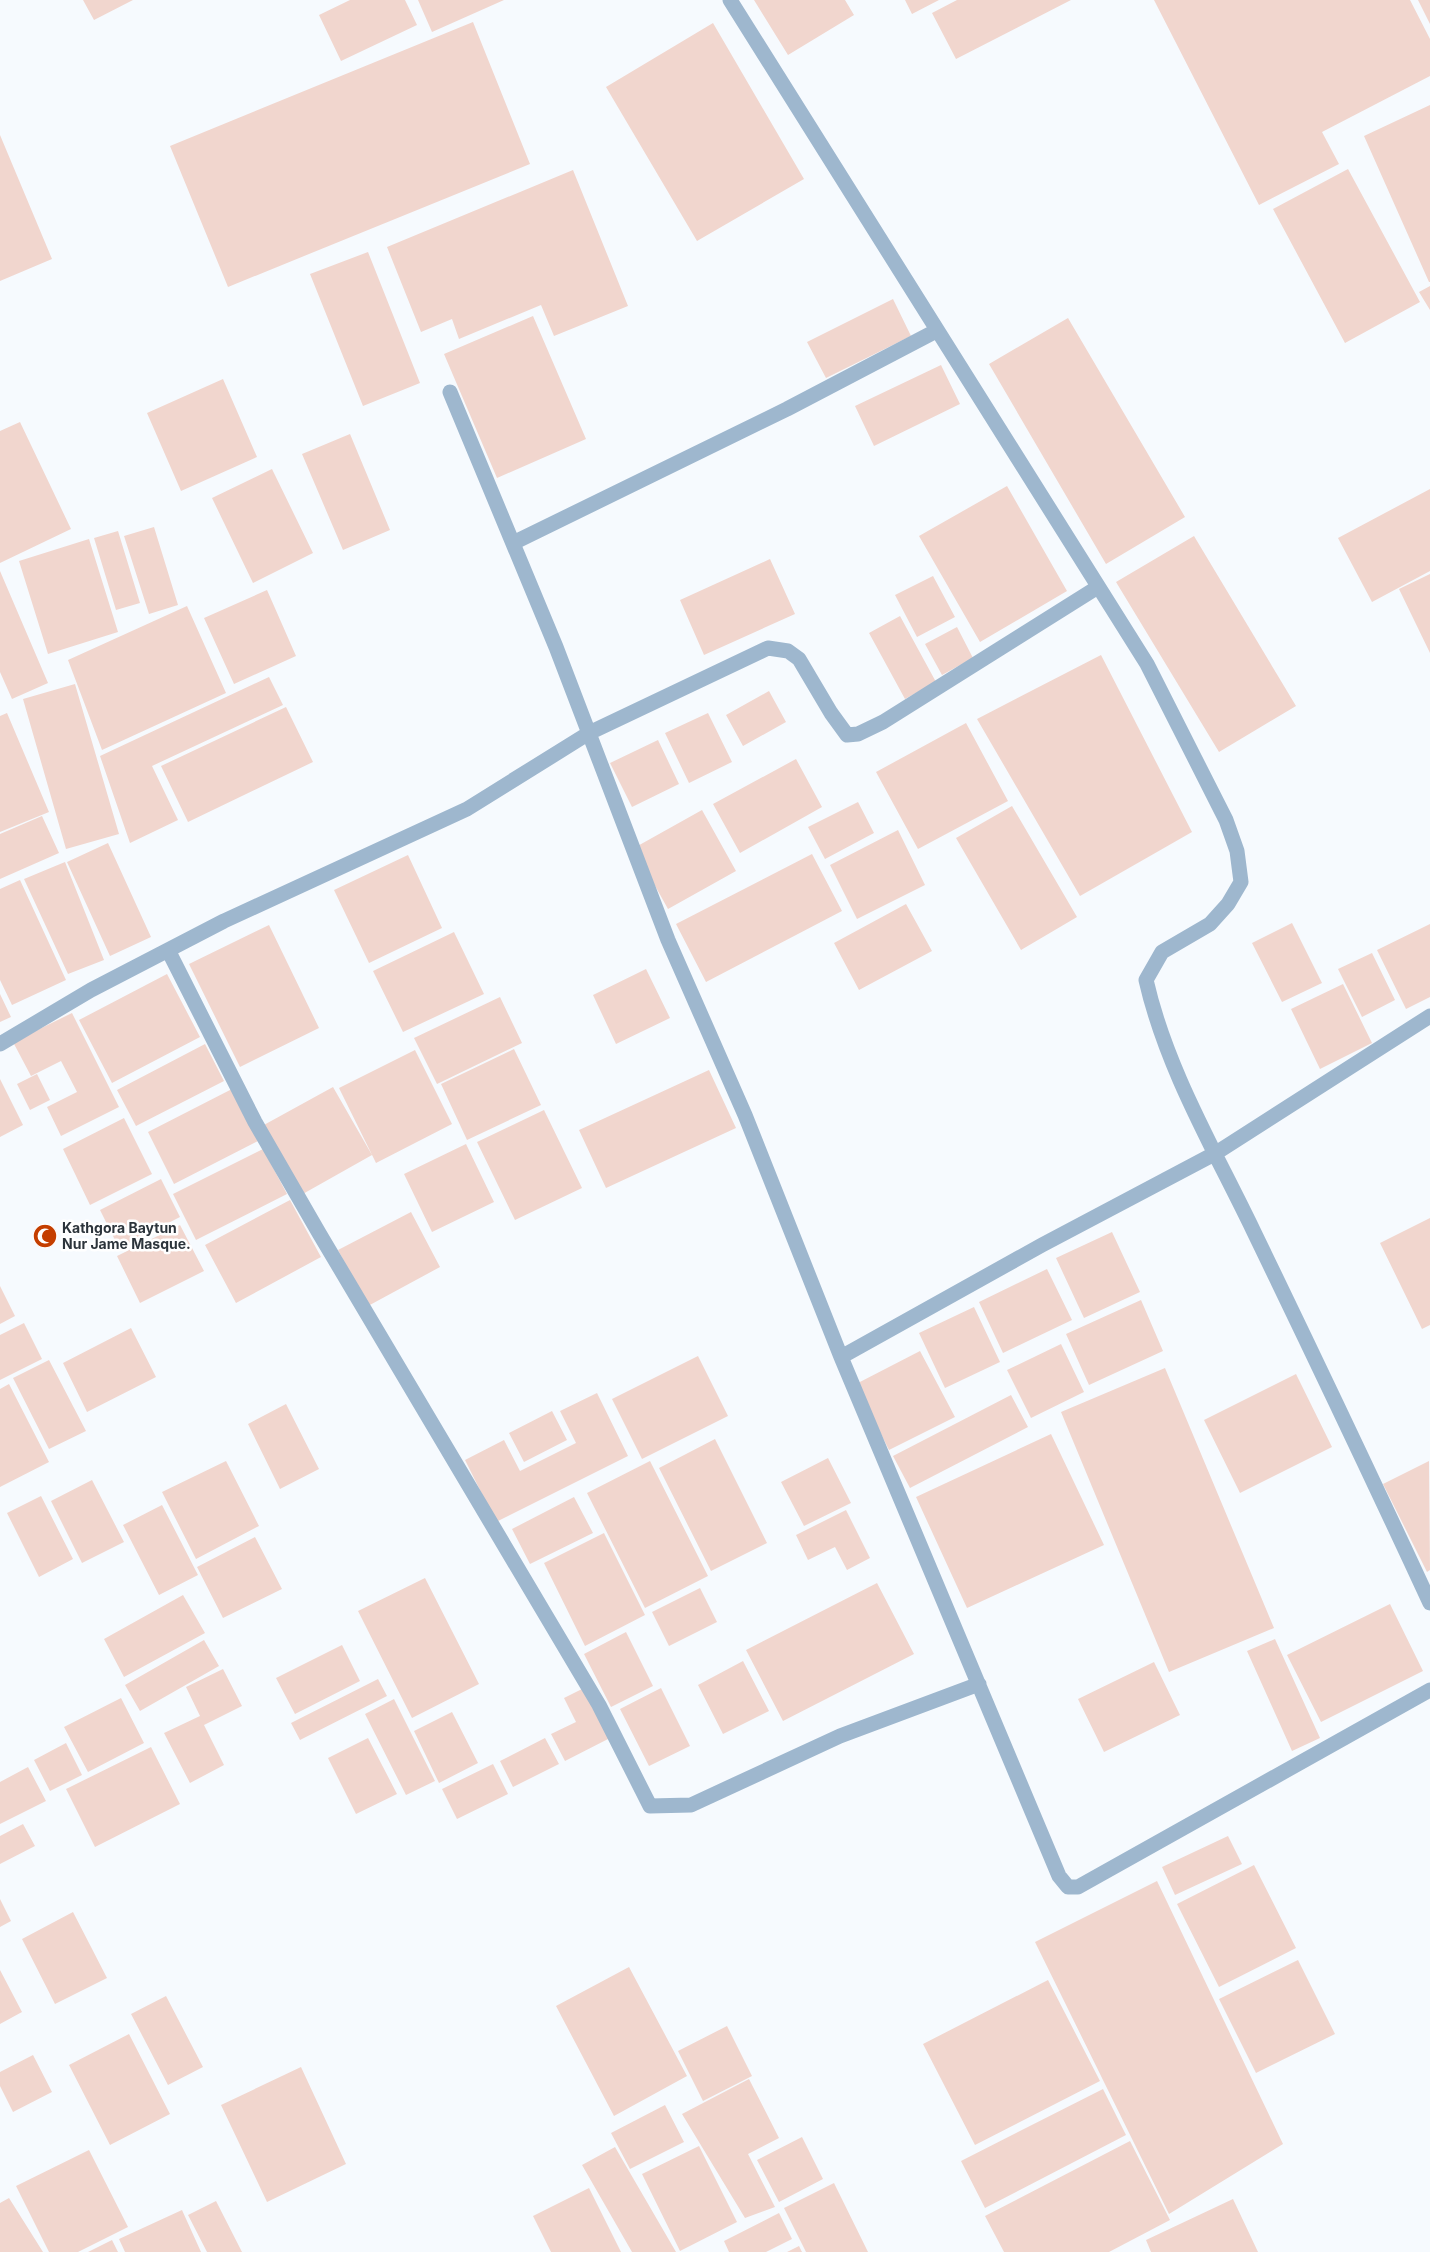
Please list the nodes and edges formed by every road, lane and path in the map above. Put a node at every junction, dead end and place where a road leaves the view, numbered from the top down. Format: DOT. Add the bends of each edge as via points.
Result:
graph roads {
  1 [pos="730,0"];
  2 [pos="936,331"];
  3 [pos="450,392"];
  4 [pos="513,543"];
  5 [pos="1098,587"];
  6 [pos="590,733"];
  7 [pos="168,950"];
  8 [pos="1430,1016"];
  9 [pos="0,1044"];
  10 [pos="1216,1153"];
  11 [pos="841,1357"];
  12 [pos="1430,1602"];
  13 [pos="978,1684"];
  14 [pos="1430,1690"];
  1 -- 2 [label="street"];
  2 -- 4 [label="street" via="787,409"];
  2 -- 5 [label="street"];
  3 -- 4 [label="street"];
  4 -- 6 [label="street"];
  5 -- 6 [label="street" via="883,722 858,734 847,735 830,713 799,659 788,651 768,648"];
  5 -- 10 [label="street" via="1147,664 1226,820 1237,851 1241,882 1228,904 1210,924 1162,952 1146,980 1152,1008 1178,1075"];
  6 -- 7 [label="street" via="467,809"];
  6 -- 11 [label="street" via="668,940 745,1115"];
  7 -- 9 [label="street" via="90,990"];
  7 -- 13 [label="street" via="255,1122 599,1705 650,1806 691,1805 840,1736"];
  8 -- 10 [label="street"];
  10 -- 11 [label="street"];
  10 -- 12 [label="street"];
  11 -- 13 [label="street"];
  13 -- 14 [label="street" via="1059,1876 1068,1887 1078,1887"];
}
